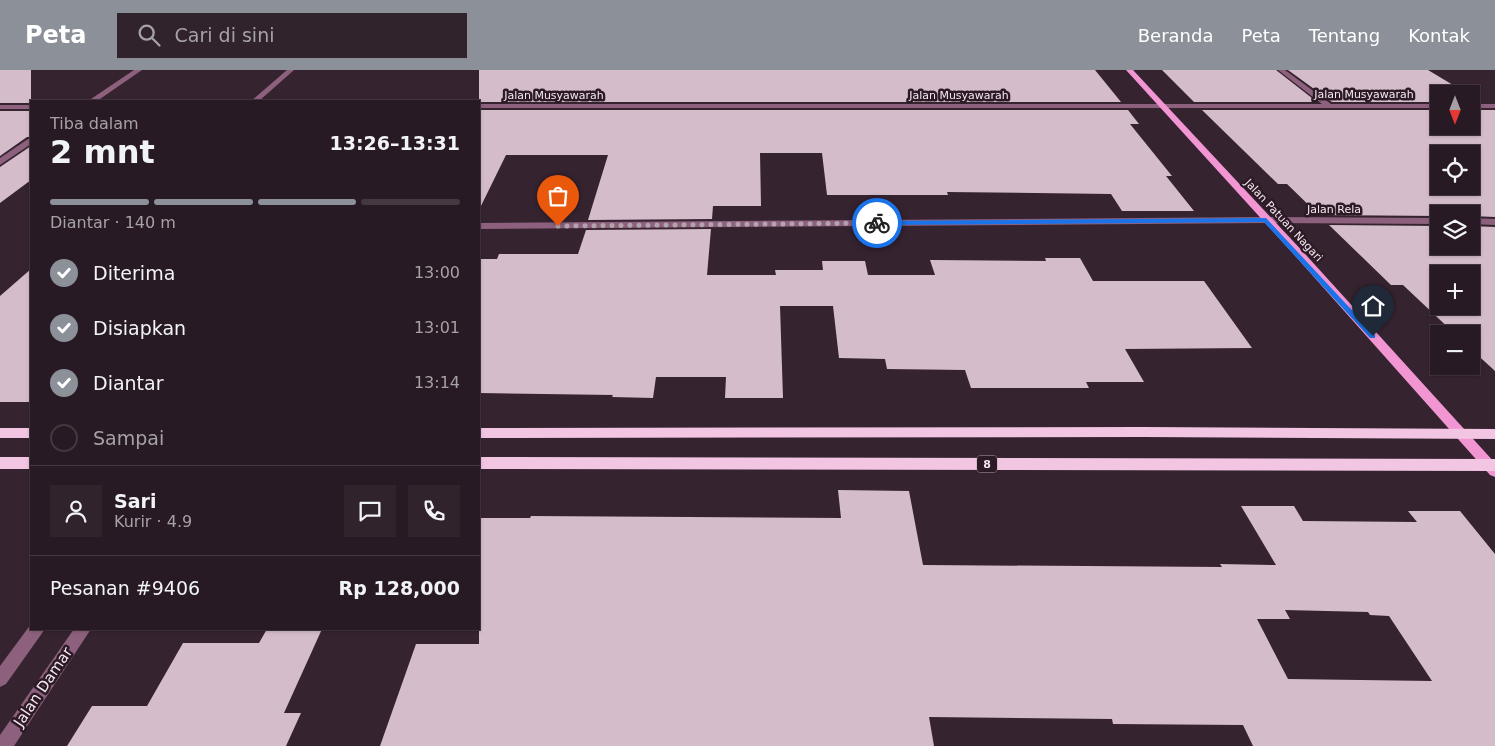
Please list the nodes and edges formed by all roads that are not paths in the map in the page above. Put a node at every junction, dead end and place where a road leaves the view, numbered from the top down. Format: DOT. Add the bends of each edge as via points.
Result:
graph roads {
  1 [pos="139,70"];
  2 [pos="291,70"];
  3 [pos="1129,70"];
  4 [pos="1281,70"];
  5 [pos="94,100"];
  6 [pos="256,100"];
  7 [pos="1328,105"];
  8 [pos="480,106"];
  9 [pos="1163,106"];
  10 [pos="1430,106"];
  11 [pos="1480,106"];
  12 [pos="1495,106"];
  13 [pos="0,107"];
  14 [pos="30,107"];
  15 [pos="30,142"];
  16 [pos="0,162"];
  17 [pos="1266,220"];
  18 [pos="1430,221"];
  19 [pos="1480,221"];
  20 [pos="1495,222"];
  21 [pos="480,226"];
  22 [pos="0,433"];
  23 [pos="30,433"];
  24 [pos="480,433"];
  25 [pos="1460,433"];
  26 [pos="1495,434"];
  27 [pos="0,463"];
  28 [pos="30,463"];
  29 [pos="480,463"];
  30 [pos="1493,467"];
  31 [pos="36,630"];
  32 [pos="82,630"];
  33 [pos="0,679"];
  34 [pos="3,746"];
  1 -- 5 [label="street"];
  2 -- 6 [label="street"];
  3 -- 9 [label="main road, Jalan Patuan Nagari"];
  4 -- 7 [label="street"];
  7 -- 9 [label="street, Jalan Musyawarah"];
  7 -- 10 [label="street, Jalan Musyawarah"];
  8 -- 9 [label="street, Jalan Musyawarah"];
  9 -- 17 [label="main road, Jalan Patuan Nagari"];
  11 -- 12 [label="street"];
  13 -- 14 [label="street"];
  15 -- 16 [label="street"];
  17 -- 18 [label="street, Jalan Rela"];
  17 -- 21 [label="street, Jalan Rela"];
  17 -- 25 [label="main road, Jalan Patuan Nagari"];
  19 -- 20 [label="street"];
  22 -- 23 [label="highway"];
  24 -- 25 [label="highway"];
  25 -- 26 [label="highway"];
  25 -- 30 [label="main road, Jalan Patuan Nagari"];
  27 -- 28 [label="highway"];
  29 -- 30 [label="highway, 8"];
  31 -- 33 [label="street"];
  32 -- 34 [label="street, Jalan Damar"];
}
